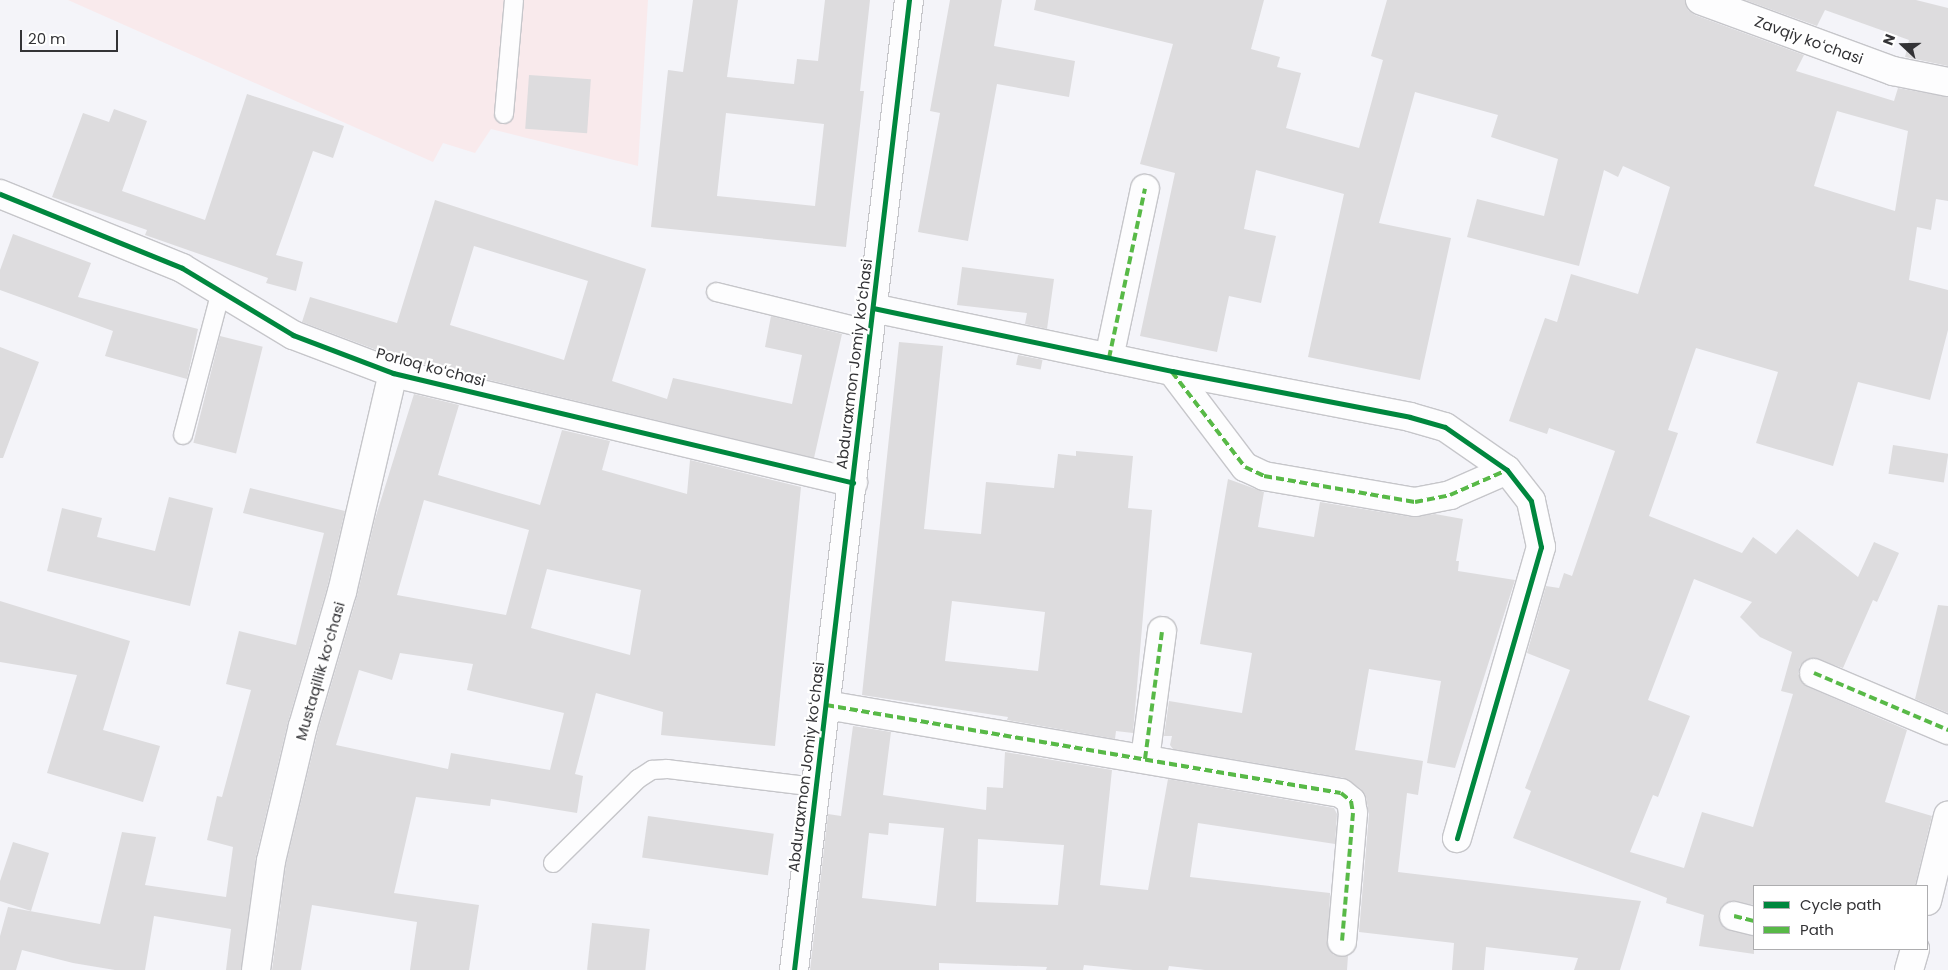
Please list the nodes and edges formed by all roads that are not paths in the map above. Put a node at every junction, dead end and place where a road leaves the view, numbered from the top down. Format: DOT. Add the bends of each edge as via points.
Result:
graph roads {
  1 [pos="514,0"];
  2 [pos="909,0"];
  3 [pos="1700,0"];
  4 [pos="1948,82"];
  5 [pos="504,114"];
  6 [pos="1145,188"];
  7 [pos="0,194"];
  8 [pos="221,291"];
  9 [pos="716,292"];
  10 [pos="872,319"];
  11 [pos="1109,358"];
  12 [pos="1172,372"];
  13 [pos="393,373"];
  14 [pos="183,435"];
  15 [pos="1507,470"];
  16 [pos="853,483"];
  17 [pos="1162,631"];
  18 [pos="1814,672"];
  19 [pos="826,705"];
  20 [pos="1948,730"];
  21 [pos="1145,759"];
  22 [pos="816,787"];
  23 [pos="1948,816"];
  24 [pos="1457,838"];
  25 [pos="553,863"];
  26 [pos="1928,897"];
  27 [pos="1342,942"];
  28 [pos="1915,950"];
  29 [pos="256,970"];
  30 [pos="794,970"];
  31 [pos="1910,970"];
  1 -- 5 [label="lane"];
  2 -- 10 [label="street, Abduraxmon Jomiy koʻchasi"];
  3 -- 4 [label="street, Zavqiy koʻchasi" via="1893,71"];
  6 -- 11 [label="street"];
  7 -- 8 [label="street, Porloq koʻchasi" via="182,268"];
  8 -- 13 [label="street, Porloq koʻchasi" via="293,334"];
  8 -- 14 [label="lane"];
  9 -- 10 [label="lane"];
  10 -- 11 [label="street"];
  10 -- 16 [label="street, Abduraxmon Jomiy koʻchasi"];
  11 -- 12 [label="street"];
  12 -- 15 [label="street" via="1428,422 1446,428"];
  12 -- 15 [label="street" via="1245,467 1264,476 1415,502 1450,495"];
  13 -- 16 [label="street, Porloq koʻchasi"];
  13 -- 29 [label="street, Mustaqillik ko‘chasi" via="342,592 303,726 278,832"];
  15 -- 24 [label="street" via="1532,501 1541,546"];
  16 -- 19 [label="street, Abduraxmon Jomiy koʻchasi"];
  17 -- 21 [label="street"];
  18 -- 20 [label="street"];
  19 -- 21 [label="street"];
  19 -- 22 [label="street, Abduraxmon Jomiy koʻchasi"];
  21 -- 27 [label="street" via="1341,793 1351,801 1354,813"];
  22 -- 25 [label="lane" via="652,770 638,779"];
  22 -- 30 [label="street, Abduraxmon Jomiy koʻchasi"];
  23 -- 26 [label="street"];
  28 -- 31 [label="street"];
}
